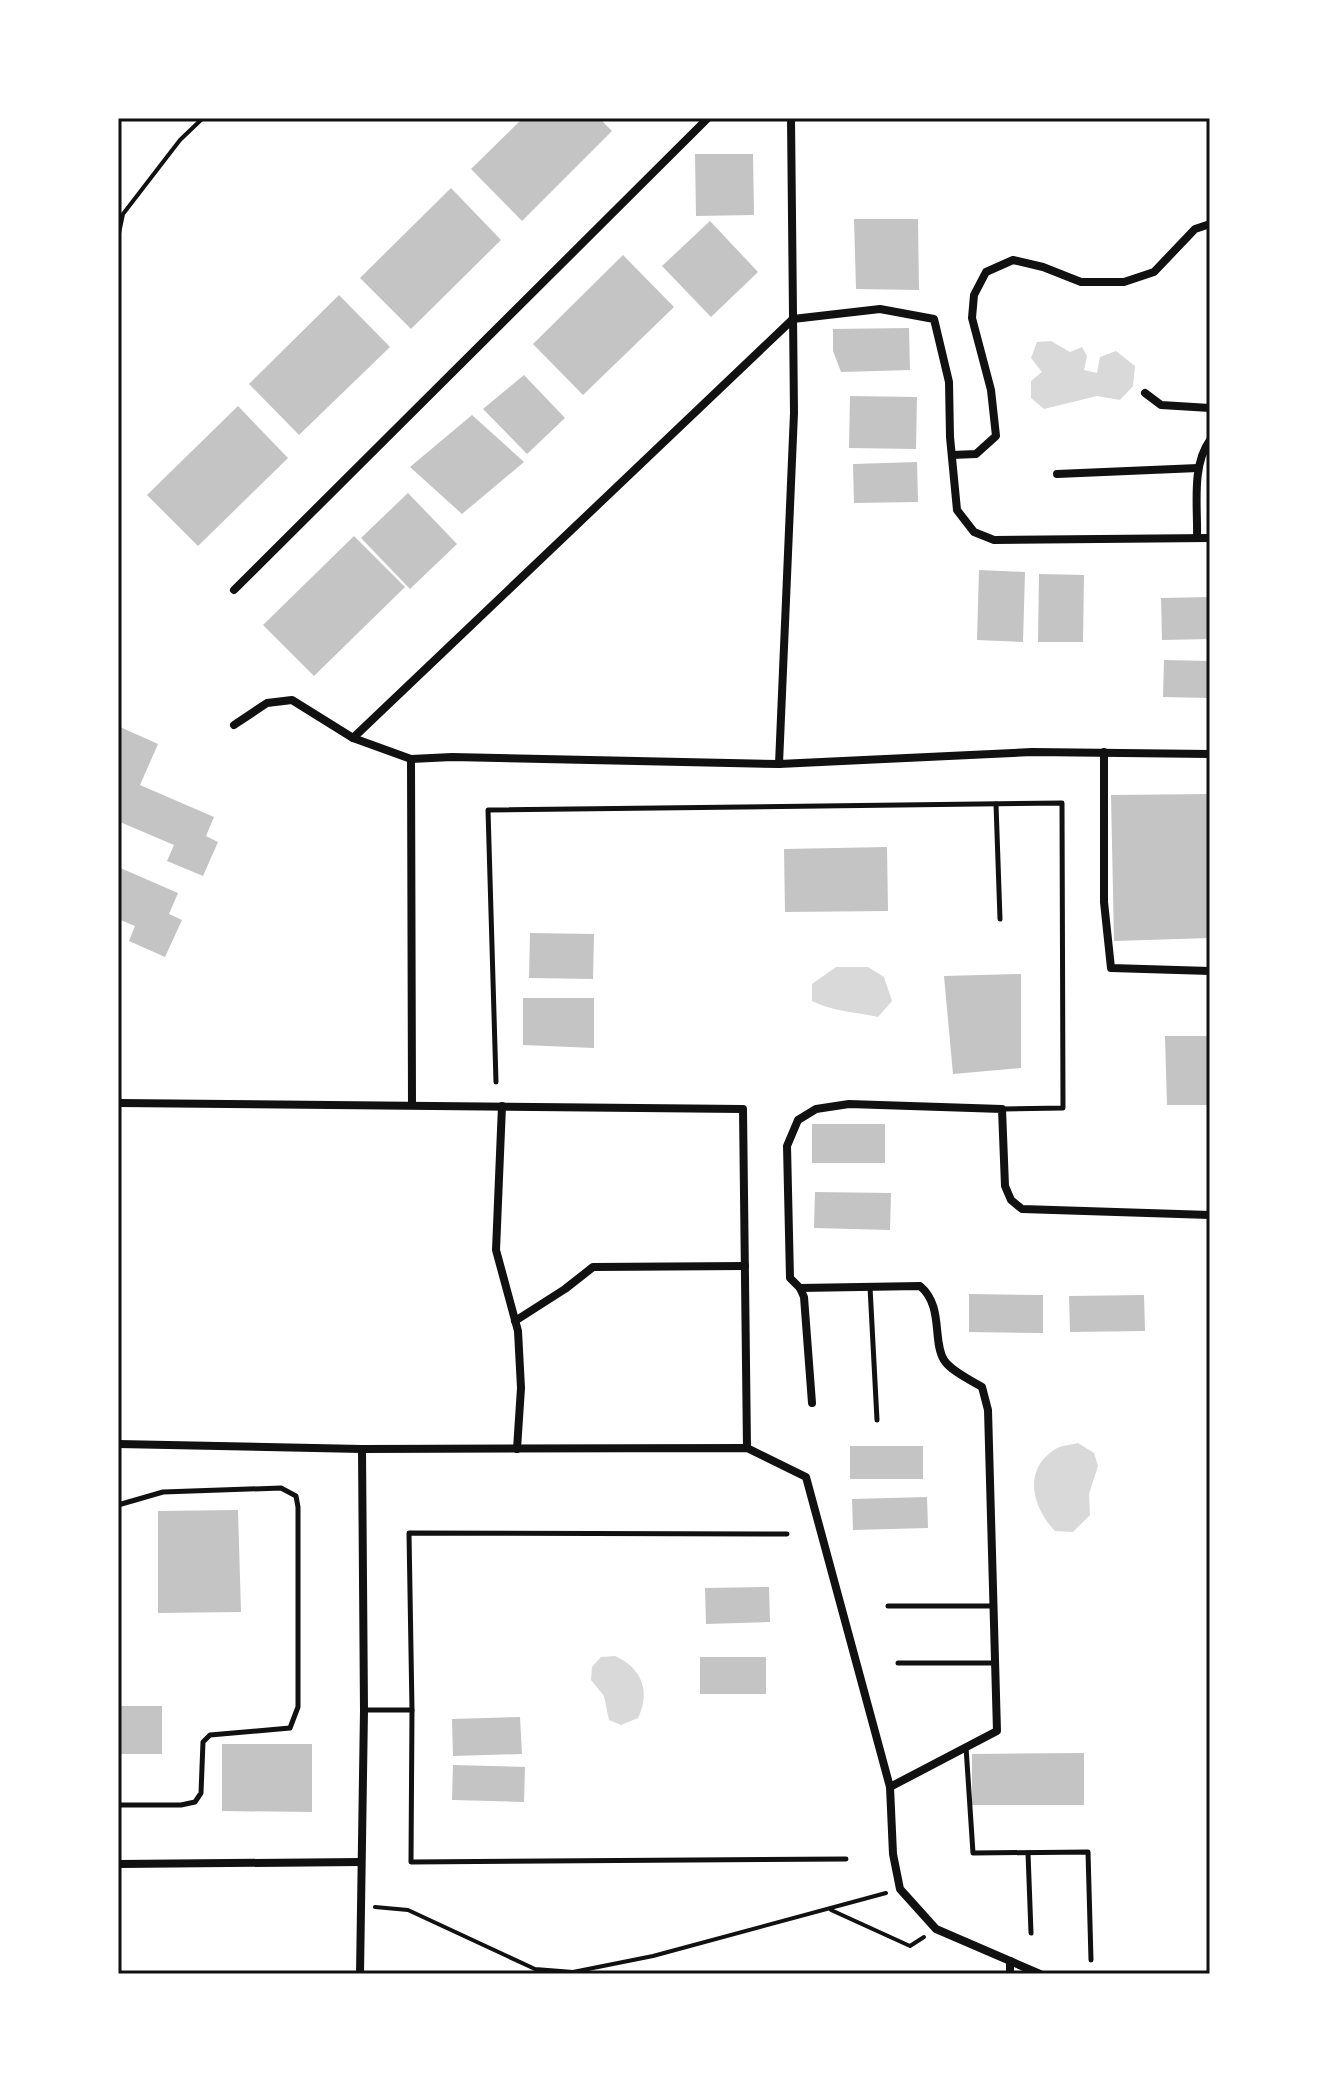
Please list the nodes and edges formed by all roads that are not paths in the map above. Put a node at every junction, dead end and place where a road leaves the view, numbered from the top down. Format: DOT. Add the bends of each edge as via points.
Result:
graph roads {
  1 [pos="708,118"];
  2 [pos="791,118"];
  3 [pos="1210,224"];
  4 [pos="793,319"];
  5 [pos="1145,393"];
  6 [pos="1210,408"];
  7 [pos="1210,440"];
  8 [pos="952,455"];
  9 [pos="1198,468"];
  10 [pos="1057,474"];
  11 [pos="1197,538"];
  12 [pos="1210,538"];
  13 [pos="234,590"];
  14 [pos="234,725"];
  15 [pos="353,738"];
  16 [pos="1104,752"];
  17 [pos="1210,754"];
  18 [pos="411,759"];
  19 [pos="779,764"];
  20 [pos="996,804"];
  21 [pos="1000,919"];
  22 [pos="1210,971"];
  23 [pos="496,1082"];
  24 [pos="118,1103"];
  25 [pos="412,1105"];
  26 [pos="502,1106"];
  27 [pos="1002,1109"];
  28 [pos="1210,1215"];
  29 [pos="745,1266"];
  30 [pos="870,1287"];
  31 [pos="800,1288"];
  32 [pos="515,1321"];
  33 [pos="812,1403"];
  34 [pos="877,1420"];
  35 [pos="118,1444"];
  36 [pos="747,1448"];
  37 [pos="362,1449"];
  38 [pos="517,1449"];
  39 [pos="118,1505"];
  40 [pos="787,1534"];
  41 [pos="888,1606"];
  42 [pos="994,1606"];
  43 [pos="898,1663"];
  44 [pos="996,1663"];
  45 [pos="364,1710"];
  46 [pos="412,1710"];
  47 [pos="965,1746"];
  48 [pos="890,1787"];
  49 [pos="118,1805"];
  50 [pos="1028,1853"];
  51 [pos="846,1859"];
  52 [pos="361,1862"];
  53 [pos="118,1864"];
  54 [pos="1031,1933"];
  55 [pos="1091,1960"];
  56 [pos="1010,1961"];
  57 [pos="360,1974"];
  58 [pos="1010,1974"];
  59 [pos="1040,1974"];
  1 -- 13 [label="street"];
  2 -- 4 [label="street"];
  3 -- 8 [label="street" via="1195,229 1154,272 1124,282 1081,282 1013,260 986,272 974,295 972,318 991,390 996,436 976,454"];
  4 -- 8 [label="street" via="880,309 934,319 949,382"];
  4 -- 15 [label="street"];
  4 -- 19 [label="street"];
  5 -- 6 [label="street" via="1161,405"];
  7 -- 9 [label="street"];
  8 -- 11 [label="street" via="957,510 974,532 994,540"];
  9 -- 10 [label="street"];
  9 -- 11 [label="street"];
  11 -- 12 [label="street"];
  14 -- 15 [label="street" via="267,703 292,700"];
  15 -- 18 [label="street"];
  16 -- 17 [label="street"];
  16 -- 19 [label="street"];
  16 -- 22 [label="street" via="1104,902 1111,968"];
  18 -- 19 [label="street"];
  18 -- 25 [label="street"];
  20 -- 21 [label="lane"];
  20 -- 23 [label="lane" via="488,810"];
  20 -- 27 [label="lane" via="1062,803 1063,1108"];
  24 -- 25 [label="street"];
  25 -- 26 [label="street"];
  26 -- 29 [label="street" via="743,1109"];
  26 -- 32 [label="street" via="496,1250"];
  27 -- 28 [label="street" via="1005,1186 1022,1209"];
  27 -- 31 [label="street" via="849,1104 816,1109 798,1120 787,1146 790,1278"];
  29 -- 32 [label="street" via="593,1267"];
  29 -- 36 [label="street"];
  30 -- 31 [label="street"];
  30 -- 34 [label="lane"];
  30 -- 42 [label="street" via="920,1286 926,1291 944,1359 982,1387 988,1410"];
  31 -- 33 [label="street"];
  32 -- 38 [label="street" via="521,1388"];
  35 -- 37 [label="street"];
  36 -- 38 [label="street"];
  36 -- 48 [label="street" via="806,1477"];
  37 -- 38 [label="street"];
  37 -- 45 [label="street"];
  39 -- 49 [label="lane" via="163,1492 281,1488 296,1496 298,1507 294,1722 290,1728 210,1735 203,1742 201,1793 195,1802"];
  40 -- 46 [label="lane" via="409,1533"];
  41 -- 42 [label="lane"];
  42 -- 44 [label="street"];
  43 -- 44 [label="lane"];
  44 -- 47 [label="street" via="997,1731"];
  45 -- 46 [label="lane"];
  45 -- 52 [label="street"];
  46 -- 51 [label="lane" via="411,1862"];
  47 -- 48 [label="street"];
  47 -- 50 [label="lane" via="973,1853"];
  48 -- 56 [label="street" via="900,1889 936,1929"];
  50 -- 54 [label="lane"];
  50 -- 55 [label="lane" via="1088,1852"];
  52 -- 53 [label="street"];
  52 -- 57 [label="street"];
  56 -- 58 [label="street"];
  56 -- 59 [label="street"];
}
